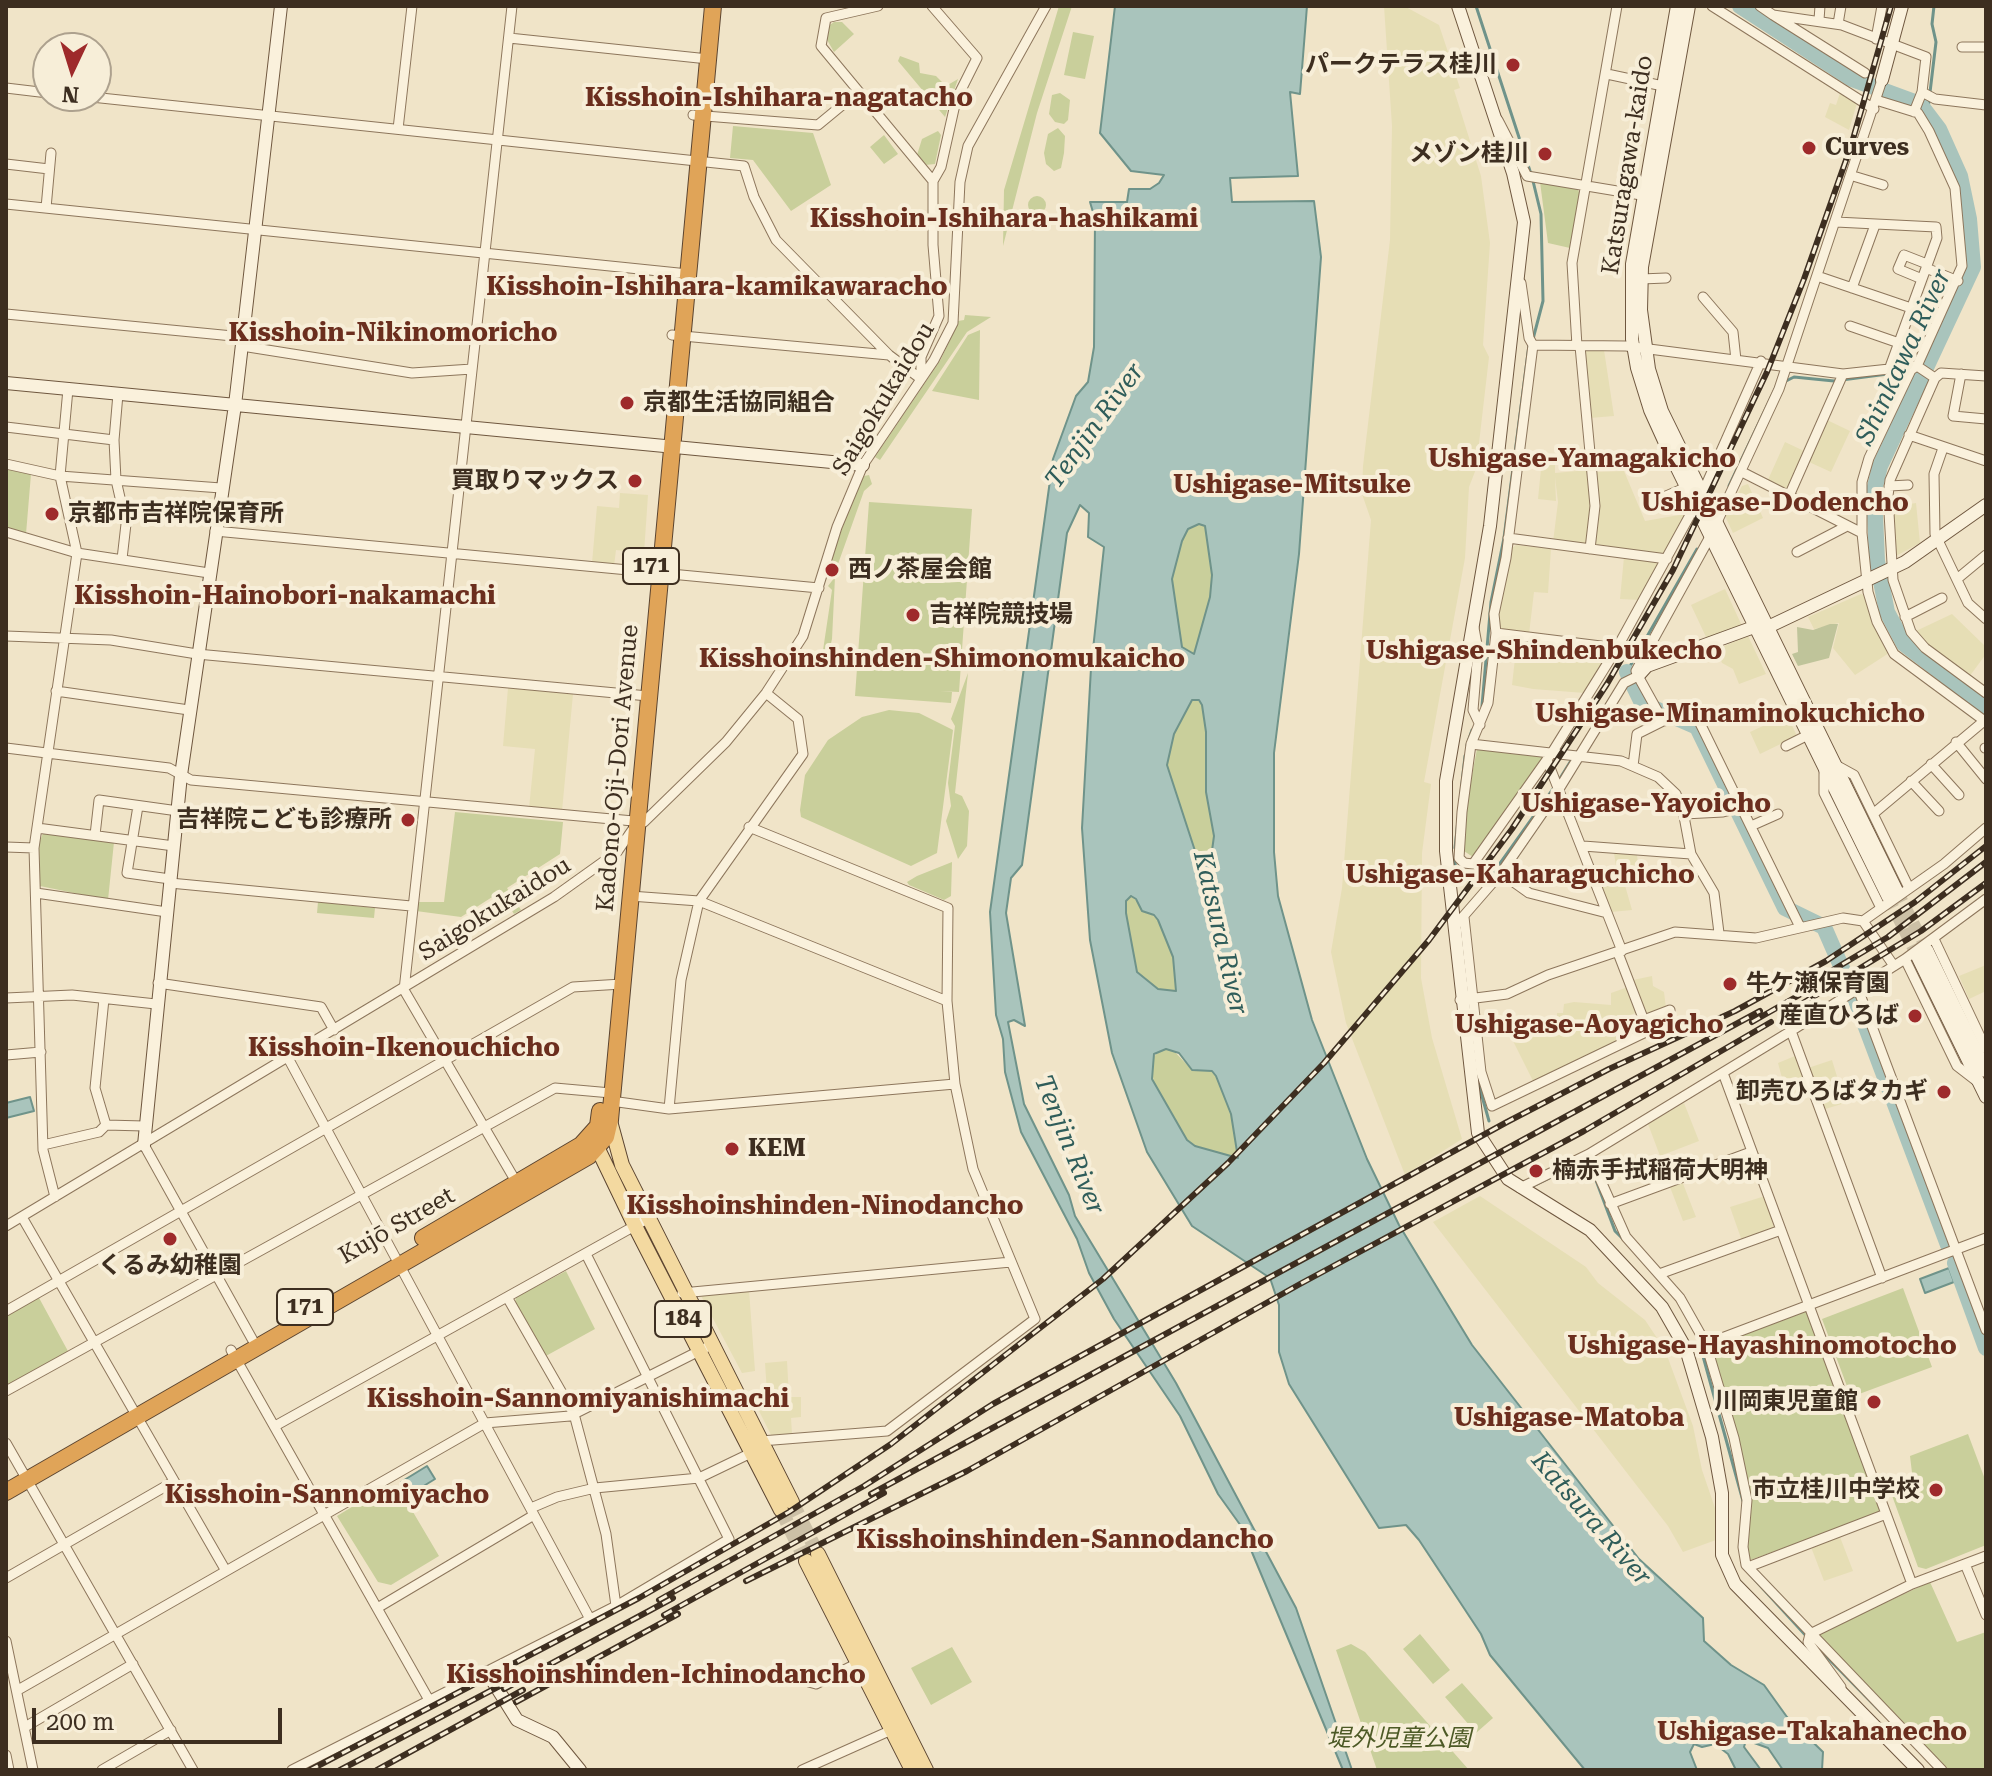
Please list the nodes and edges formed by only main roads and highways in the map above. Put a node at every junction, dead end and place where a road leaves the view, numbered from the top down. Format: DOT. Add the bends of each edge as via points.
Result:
graph roads {
  1 [pos="703,6"];
  2 [pos="713,6"];
  3 [pos="703,58"];
  4 [pos="632,822"];
  5 [pos="617,984"];
  6 [pos="604,1123"];
  7 [pos="590,1147"];
  8 [pos="622,1165"];
  9 [pos="756,1447"];
  10 [pos="26,1475"];
  11 [pos="6,1481"];
  12 [pos="6,1492"];
  13 [pos="786,1506"];
  14 [pos="812,1558"];
  15 [pos="897,1728"];
  16 [pos="912,1770"];
  17 [pos="926,1770"];
  1 -- 3 [label="highway, Kadono-Oji-Dori Avenue / 171"];
  2 -- 3 [label="highway, Kadono-Oji-Dori Avenue / 171"];
  3 -- 4 [label="highway, Kadono-Oji-Dori Avenue / 171"];
  4 -- 5 [label="highway, Kadono-Oji-Dori Avenue / 171" via="630,896"];
  4 -- 5 [label="highway, Kadono-Oji-Dori Avenue / 171" via="625,843"];
  5 -- 6 [label="highway, Kadono-Oji-Dori Avenue / 171"];
  6 -- 7 [label="highway, Kujō Street / 171"];
  6 -- 8 [label="main road, 184"];
  7 -- 8 [label="main road" via="612,1153"];
  7 -- 9 [label="main road, 184"];
  7 -- 10 [label="highway, Kujō Street / 171"];
  8 -- 9 [label="main road, 184" via="713,1344"];
  9 -- 13 [label="main road, 184"];
  10 -- 11 [label="highway, Kujō Street / 171"];
  10 -- 12 [label="highway, Kujō Street / 171"];
  14 -- 15 [label="main road"];
  15 -- 16 [label="main road"];
  15 -- 17 [label="main road"];
}
